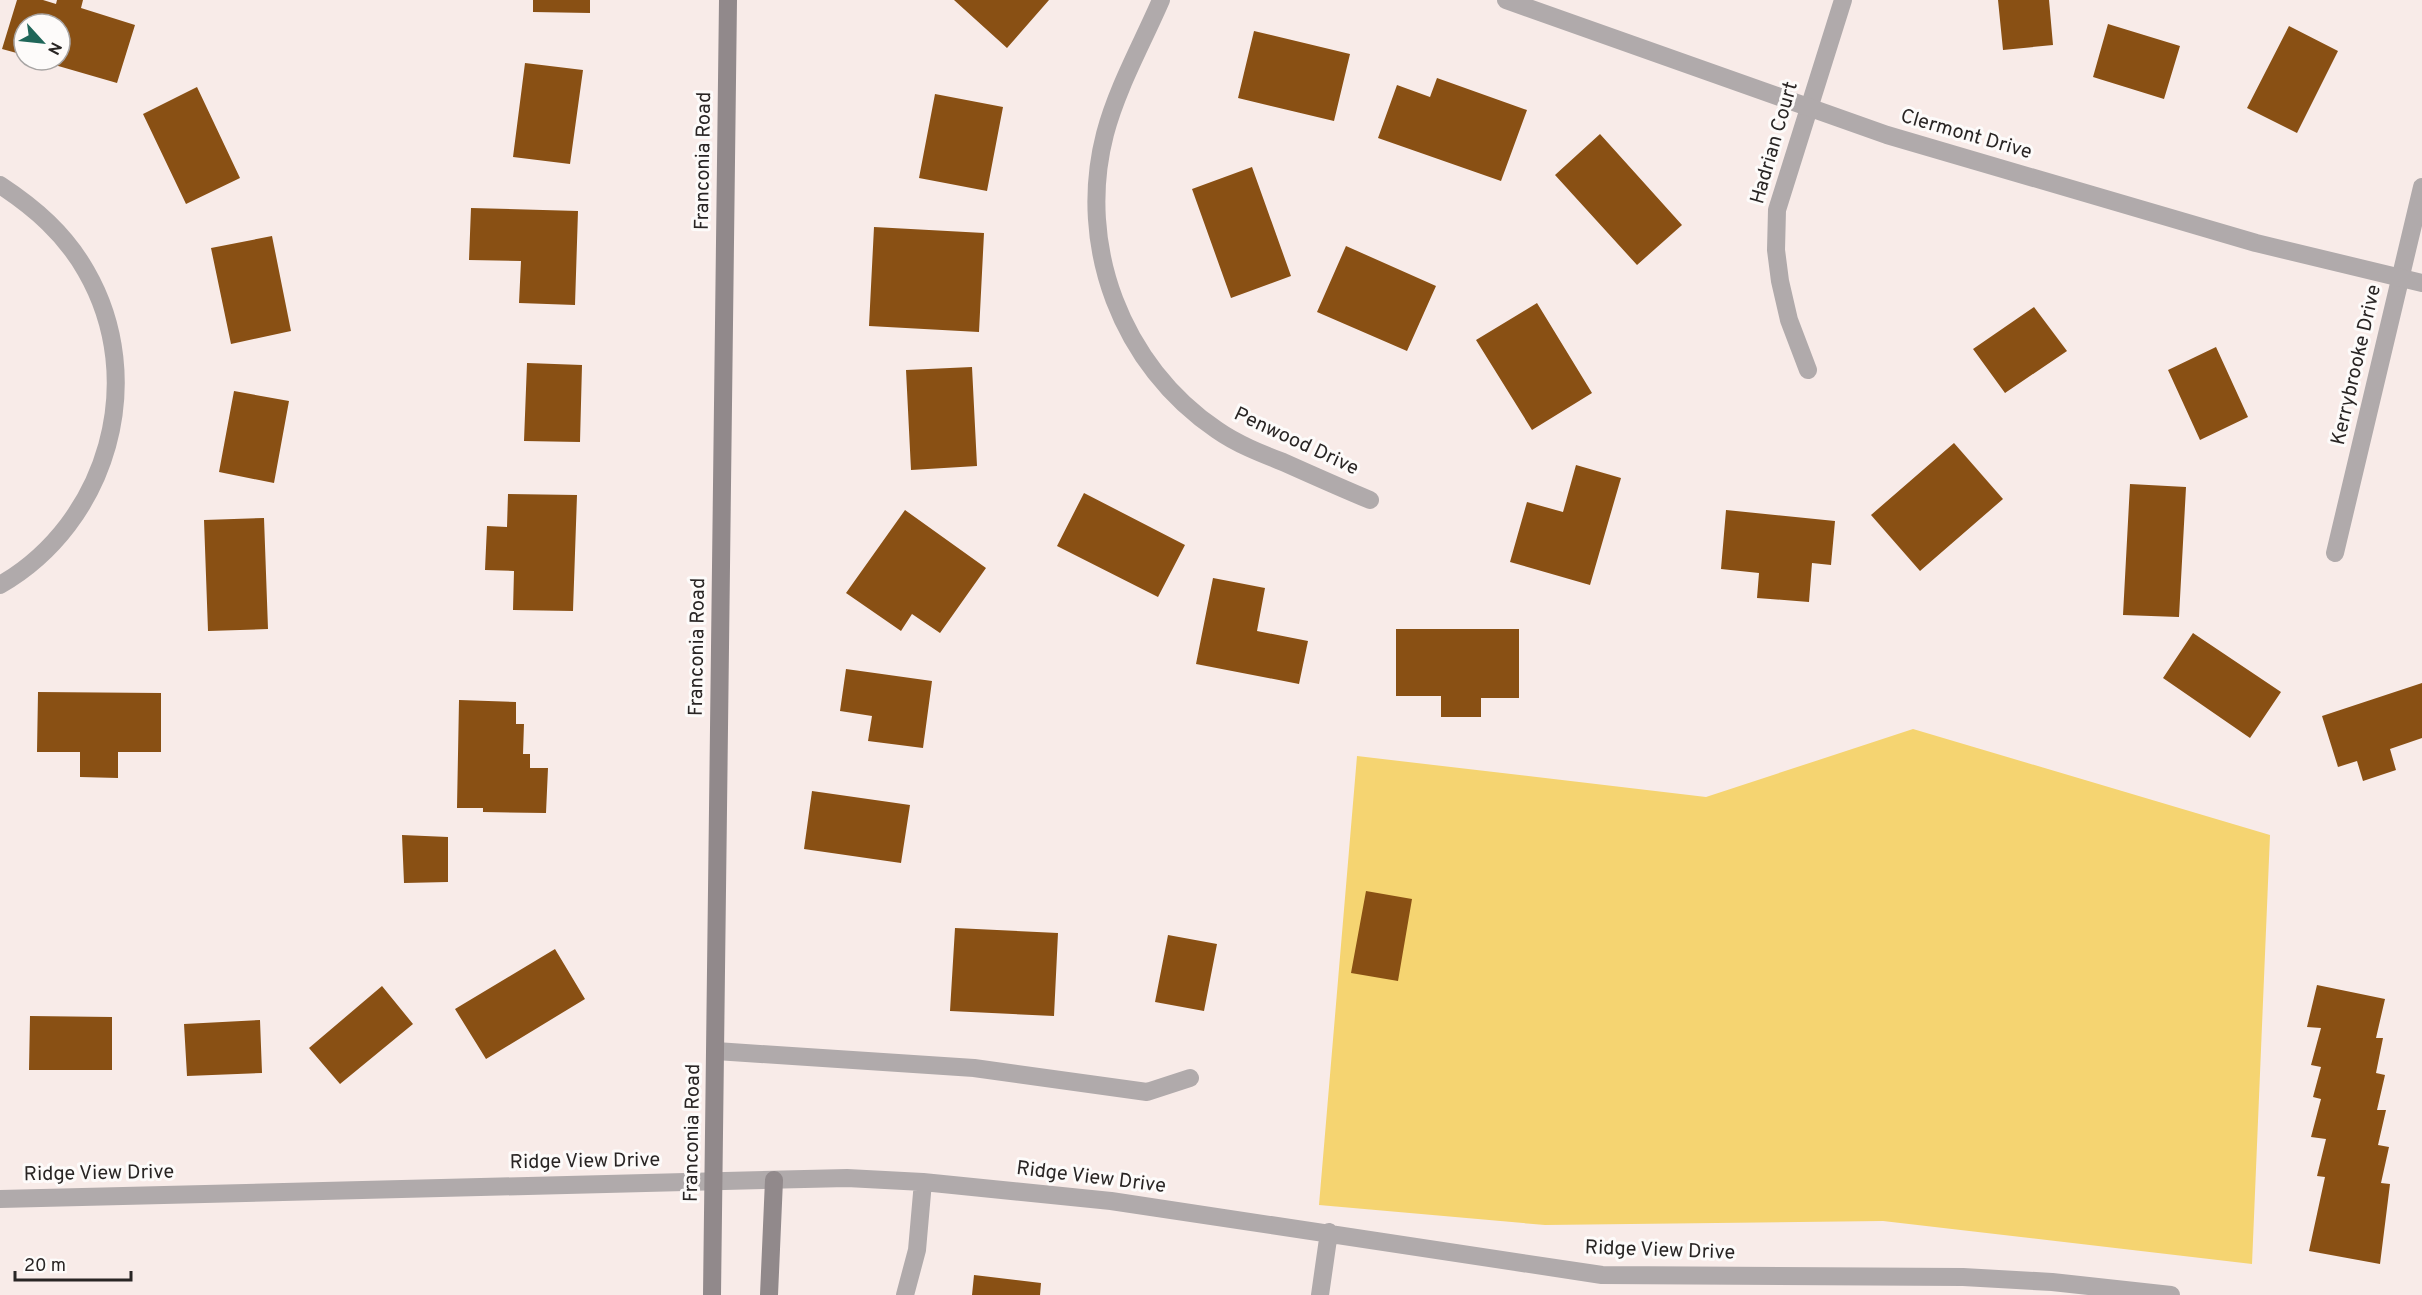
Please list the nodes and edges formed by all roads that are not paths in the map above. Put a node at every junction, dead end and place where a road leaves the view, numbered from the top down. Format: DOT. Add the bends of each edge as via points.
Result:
graph roads {
  1 [pos="728,0"];
  2 [pos="1161,0"];
  3 [pos="1506,0"];
  4 [pos="1843,0"];
  5 [pos="1807,108"];
  6 [pos="0,184"];
  7 [pos="2422,187"];
  8 [pos="2401,278"];
  9 [pos="2422,283"];
  10 [pos="1808,370"];
  11 [pos="1371,500"];
  12 [pos="2335,553"];
  13 [pos="0,585"];
  14 [pos="716,1051"];
  15 [pos="1190,1078"];
  16 [pos="774,1180"];
  17 [pos="714,1182"];
  18 [pos="923,1182"];
  19 [pos="0,1199"];
  20 [pos="1329,1232"];
  21 [pos="712,1295"];
  22 [pos="769,1295"];
  23 [pos="905,1295"];
  24 [pos="1320,1295"];
  25 [pos="2171,1295"];
  1 -- 14 [label="main road, Franconia Road"];
  2 -- 11 [label="street, Penwood Drive" via="1113,107 1098,169 1098,239 1119,314 1139,351 1165,384 1218,431"];
  3 -- 5 [label="street, Clermont Drive"];
  4 -- 5 [label="street, Hadrian Court"];
  5 -- 8 [label="street, Clermont Drive" via="2256,243"];
  5 -- 10 [label="street, Hadrian Court" via="1777,210 1776,250 1789,320"];
  6 -- 13 [label="street" via="58,232 87,271 110,330 115,364 115,418 106,455 72,519 46,551"];
  7 -- 8 [label="street, Kerrybrooke Drive"];
  8 -- 9 [label="street, Clermont Drive"];
  8 -- 12 [label="street, Kerrybrooke Drive"];
  14 -- 15 [label="street" via="974,1068 1147,1092"];
  14 -- 17 [label="main road, Franconia Road"];
  16 -- 17 [label="street, Ridge View Drive"];
  16 -- 18 [label="street, Ridge View Drive"];
  16 -- 22 [label="main road"];
  17 -- 19 [label="street, Ridge View Drive"];
  17 -- 21 [label="main road, Franconia Road"];
  18 -- 20 [label="street, Ridge View Drive" via="1111,1201"];
  18 -- 23 [label="street" via="917,1250"];
  20 -- 24 [label="street"];
  20 -- 25 [label="street, Ridge View Drive" via="1602,1275 1963,1278 2052,1282"];
}
